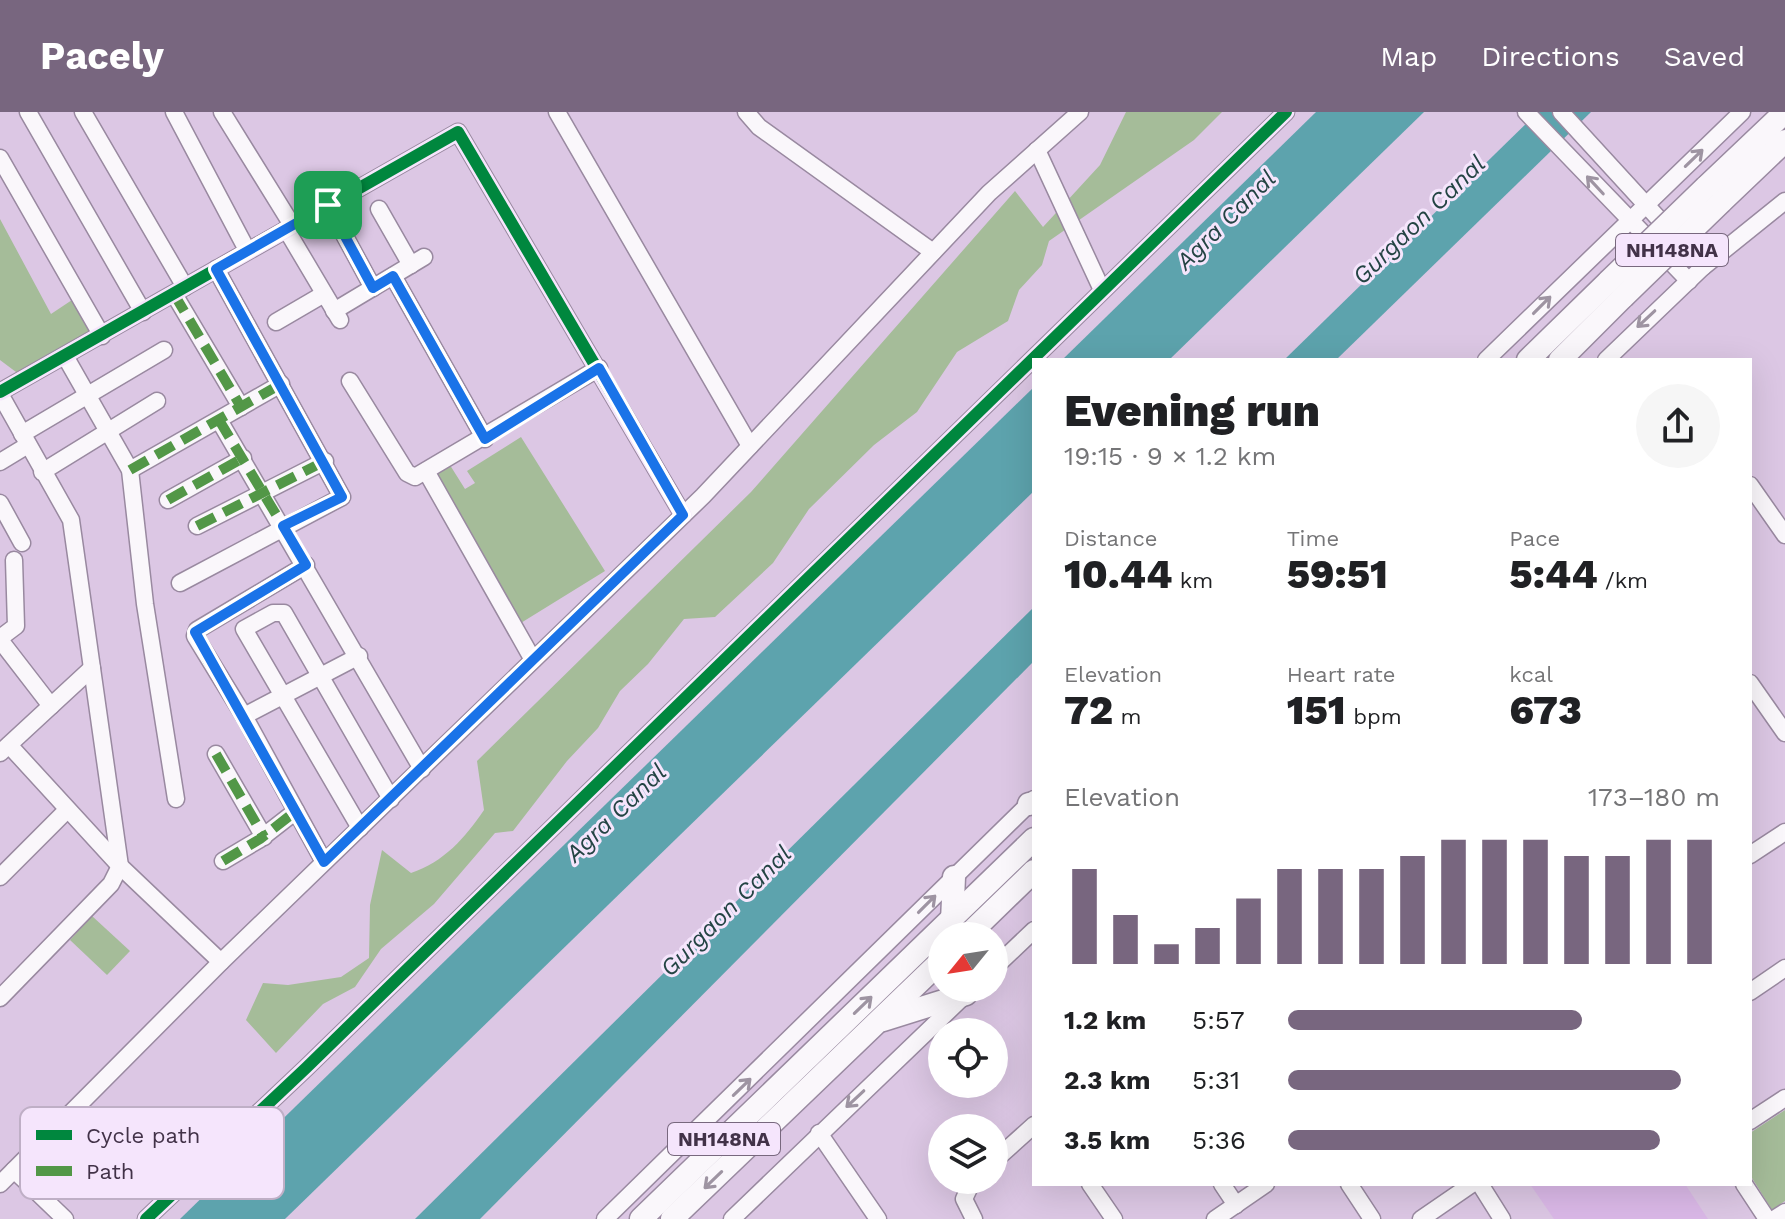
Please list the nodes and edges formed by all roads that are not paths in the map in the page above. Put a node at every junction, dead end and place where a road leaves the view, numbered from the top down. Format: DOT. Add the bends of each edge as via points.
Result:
graph roads {
  1 [pos="28,112"];
  2 [pos="83,112"];
  3 [pos="174,112"];
  4 [pos="222,112"];
  5 [pos="557,112"];
  6 [pos="746,112"];
  7 [pos="1080,112"];
  8 [pos="1286,112"];
  9 [pos="1526,112"];
  10 [pos="1561,112"];
  11 [pos="1742,112"];
  12 [pos="1785,112"];
  13 [pos="1785,141"];
  14 [pos="1037,150"];
  15 [pos="0,158"];
  16 [pos="1714,195"];
  17 [pos="1785,201"];
  18 [pos="1646,203"];
  19 [pos="328,205"];
  20 [pos="379,209"];
  21 [pos="1628,220"];
  22 [pos="289,227"];
  23 [pos="247,250"];
  24 [pos="933,252"];
  25 [pos="1703,267"];
  26 [pos="216,269"];
  27 [pos="393,276"];
  28 [pos="1689,281"];
  29 [pos="373,288"];
  30 [pos="1102,290"];
  31 [pos="180,291"];
  32 [pos="324,294"];
  33 [pos="143,312"];
  34 [pos="276,322"];
  35 [pos="102,336"];
  36 [pos="164,350"];
  37 [pos="65,356"];
  38 [pos="1032,358"];
  39 [pos="1032,358"];
  40 [pos="1488,358"];
  41 [pos="1530,358"];
  42 [pos="1562,358"];
  43 [pos="1608,358"];
  44 [pos="599,368"];
  45 [pos="350,381"];
  46 [pos="281,384"];
  47 [pos="0,393"];
  48 [pos="88,395"];
  49 [pos="157,401"];
  50 [pos="241,407"];
  51 [pos="219,420"];
  52 [pos="110,433"];
  53 [pos="485,439"];
  54 [pos="25,440"];
  55 [pos="750,446"];
  56 [pos="243,458"];
  57 [pos="325,461"];
  58 [pos="0,462"];
  59 [pos="130,470"];
  60 [pos="426,471"];
  61 [pos="42,472"];
  62 [pos="1752,488"];
  63 [pos="262,490"];
  64 [pos="168,500"];
  65 [pos="0,503"];
  66 [pos="683,515"];
  67 [pos="197,526"];
  68 [pos="283,526"];
  69 [pos="1785,535"];
  70 [pos="22,543"];
  71 [pos="14,560"];
  72 [pos="306,565"];
  73 [pos="180,583"];
  74 [pos="7,584"];
  75 [pos="0,639"];
  76 [pos="359,656"];
  77 [pos="533,660"];
  78 [pos="92,668"];
  79 [pos="318,675"];
  80 [pos="1752,686"];
  81 [pos="283,695"];
  82 [pos="51,706"];
  83 [pos="244,716"];
  84 [pos="1785,733"];
  85 [pos="4,749"];
  86 [pos="216,754"];
  87 [pos="422,769"];
  88 [pos="176,799"];
  89 [pos="391,799"];
  90 [pos="1032,802"];
  91 [pos="67,810"];
  92 [pos="296,811"];
  93 [pos="360,828"];
  94 [pos="1785,832"];
  95 [pos="264,837"];
  96 [pos="1032,841"];
  97 [pos="1752,854"];
  98 [pos="223,861"];
  99 [pos="324,862"];
  100 [pos="120,866"];
  101 [pos="1032,873"];
  102 [pos="0,877"];
  103 [pos="954,877"];
  104 [pos="959,922"];
  105 [pos="966,922"];
  106 [pos="969,922"];
  107 [pos="1032,932"];
  108 [pos="1008,955"];
  109 [pos="928,958"];
  110 [pos="221,962"];
  111 [pos="1785,968"];
  112 [pos="928,973"];
  113 [pos="1752,991"];
  114 [pos="0,998"];
  115 [pos="936,1002"];
  116 [pos="957,1002"];
  117 [pos="878,1021"];
  118 [pos="1785,1098"];
  119 [pos="77,1107"];
  120 [pos="265,1107"];
  121 [pos="1752,1120"];
  122 [pos="1032,1127"];
  123 [pos="819,1133"];
  124 [pos="1008,1148"];
  125 [pos="20,1164"];
  126 [pos="14,1170"];
  127 [pos="20,1176"];
  128 [pos="0,1184"];
  129 [pos="1091,1186"];
  130 [pos="1223,1186"];
  131 [pos="1263,1186"];
  132 [pos="1350,1186"];
  133 [pos="1469,1186"];
  134 [pos="1481,1186"];
  135 [pos="1745,1186"];
  136 [pos="966,1194"];
  137 [pos="44,1199"];
  138 [pos="167,1199"];
  139 [pos="1236,1205"];
  140 [pos="1785,1212"];
  141 [pos="65,1219"];
  142 [pos="146,1219"];
  143 [pos="605,1219"];
  144 [pos="641,1219"];
  145 [pos="672,1219"];
  146 [pos="732,1219"];
  147 [pos="878,1219"];
  148 [pos="974,1219"];
  149 [pos="1114,1219"];
  150 [pos="1215,1219"];
  151 [pos="1372,1219"];
  152 [pos="1421,1219"];
  153 [pos="1502,1219"];
  154 [pos="1767,1219"];
  155 [pos="1774,1219"];
  1 -- 33 [label="street"];
  2 -- 31 [label="street"];
  3 -- 23 [label="street"];
  4 -- 22 [label="street"];
  5 -- 55 [label="street"];
  6 -- 24 [label="street" via="759,127"];
  7 -- 14 [label="street"];
  8 -- 30 [label="street"];
  21 -- 9 [label="street, one-way"];
  10 -- 18 [label="street"];
  18 -- 11 [label="street, one-way"];
  12 -- 16 [label="highway, NH148NA"];
  13 -- 16 [label="highway, NH148NA"];
  14 -- 24 [label="street"];
  14 -- 30 [label="street"];
  15 -- 35 [label="street"];
  16 -- 41 [label="highway, NH148NA, bridge"];
  16 -- 42 [label="highway, NH148NA, bridge"];
  17 -- 25 [label="street"];
  18 -- 21 [label="street"];
  18 -- 25 [label="street"];
  19 -- 22 [label="street"];
  19 -- 29 [label="street"];
  19 -- 44 [label="street" via="458,132"];
  20 -- 27 [label="street" via="418,261"];
  21 -- 28 [label="street"];
  40 -- 21 [label="street, one-way"];
  22 -- 23 [label="street"];
  22 -- 32 [label="street"];
  23 -- 26 [label="street"];
  24 -- 55 [label="street"];
  25 -- 28 [label="street"];
  26 -- 31 [label="street"];
  26 -- 46 [label="street"];
  27 -- 29 [label="street"];
  27 -- 53 [label="street"];
  28 -- 43 [label="street, one-way"];
  29 -- 32 [label="street" via="337,316"];
  30 -- 38 [label="street"];
  31 -- 33 [label="street"];
  31 -- 50 [label="street"];
  32 -- 34 [label="street"];
  33 -- 35 [label="street"];
  35 -- 37 [label="street"];
  36 -- 48 [label="street"];
  37 -- 47 [label="street"];
  37 -- 48 [label="street"];
  39 -- 120 [label="street"];
  44 -- 53 [label="street"];
  44 -- 66 [label="street"];
  45 -- 60 [label="street" via="407,473 415,477"];
  46 -- 50 [label="street"];
  46 -- 57 [label="street"];
  47 -- 54 [label="street"];
  48 -- 52 [label="street"];
  48 -- 54 [label="street"];
  49 -- 52 [label="street"];
  50 -- 51 [label="street"];
  51 -- 56 [label="street"];
  51 -- 59 [label="street"];
  52 -- 59 [label="street"];
  52 -- 61 [label="street"];
  53 -- 60 [label="street"];
  54 -- 58 [label="street"];
  54 -- 61 [label="street"];
  55 -- 66 [label="street"];
  56 -- 63 [label="street"];
  56 -- 64 [label="street"];
  57 -- 63 [label="street"];
  57 -- 68 [label="street" via="342,497"];
  59 -- 88 [label="street"];
  60 -- 77 [label="street"];
  61 -- 78 [label="street" via="69,511"];
  62 -- 69 [label="street"];
  63 -- 67 [label="street"];
  63 -- 68 [label="street"];
  65 -- 70 [label="street"];
  66 -- 77 [label="street"];
  68 -- 72 [label="street"];
  68 -- 73 [label="street"];
  71 -- 74 [label="street"];
  72 -- 76 [label="street"];
  72 -- 83 [label="street" via="195,632"];
  74 -- 75 [label="street" via="16,626"];
  75 -- 82 [label="street"];
  76 -- 79 [label="street"];
  76 -- 87 [label="street"];
  77 -- 87 [label="street"];
  78 -- 82 [label="street"];
  78 -- 100 [label="street"];
  79 -- 81 [label="street"];
  79 -- 81 [label="street" via="281,611 244,629"];
  79 -- 89 [label="street"];
  80 -- 84 [label="street"];
  81 -- 83 [label="street"];
  81 -- 93 [label="street"];
  82 -- 85 [label="street"];
  83 -- 92 [label="street"];
  85 -- 91 [label="street"];
  86 -- 95 [label="street"];
  87 -- 89 [label="street"];
  89 -- 93 [label="street"];
  90 -- 103 [label="street"];
  91 -- 100 [label="street"];
  91 -- 102 [label="street"];
  92 -- 95 [label="street"];
  92 -- 99 [label="street"];
  93 -- 99 [label="street"];
  94 -- 97 [label="street"];
  95 -- 98 [label="street"];
  96 -- 105 [label="highway, NH148NA"];
  99 -- 110 [label="street"];
  100 -- 110 [label="street"];
  100 -- 114 [label="street" via="111,884"];
  101 -- 106 [label="highway, NH148NA"];
  103 -- 104 [label="highway"];
  143 -- 103 [label="street, one-way"];
  107 -- 108 [label="street"];
  144 -- 109 [label="highway, NH148NA, one-way"];
  110 -- 119 [label="street"];
  111 -- 113 [label="street"];
  112 -- 117 [label="highway, NH148NA"];
  115 -- 117 [label="highway"];
  116 -- 123 [label="street, one-way"];
  117 -- 145 [label="highway, NH148NA, one-way"];
  118 -- 121 [label="street"];
  122 -- 124 [label="street"];
  123 -- 146 [label="street"];
  123 -- 147 [label="street"];
  125 -- 126 [label="street"];
  126 -- 127 [label="street"];
  126 -- 128 [label="street"];
  129 -- 149 [label="street"];
  130 -- 139 [label="street"];
  131 -- 139 [label="street"];
  132 -- 151 [label="street"];
  133 -- 152 [label="street"];
  134 -- 153 [label="street"];
  135 -- 154 [label="street"];
  136 -- 148 [label="street"];
  137 -- 141 [label="street"];
  138 -- 142 [label="street"];
  139 -- 150 [label="street"];
  140 -- 155 [label="street"];
}
